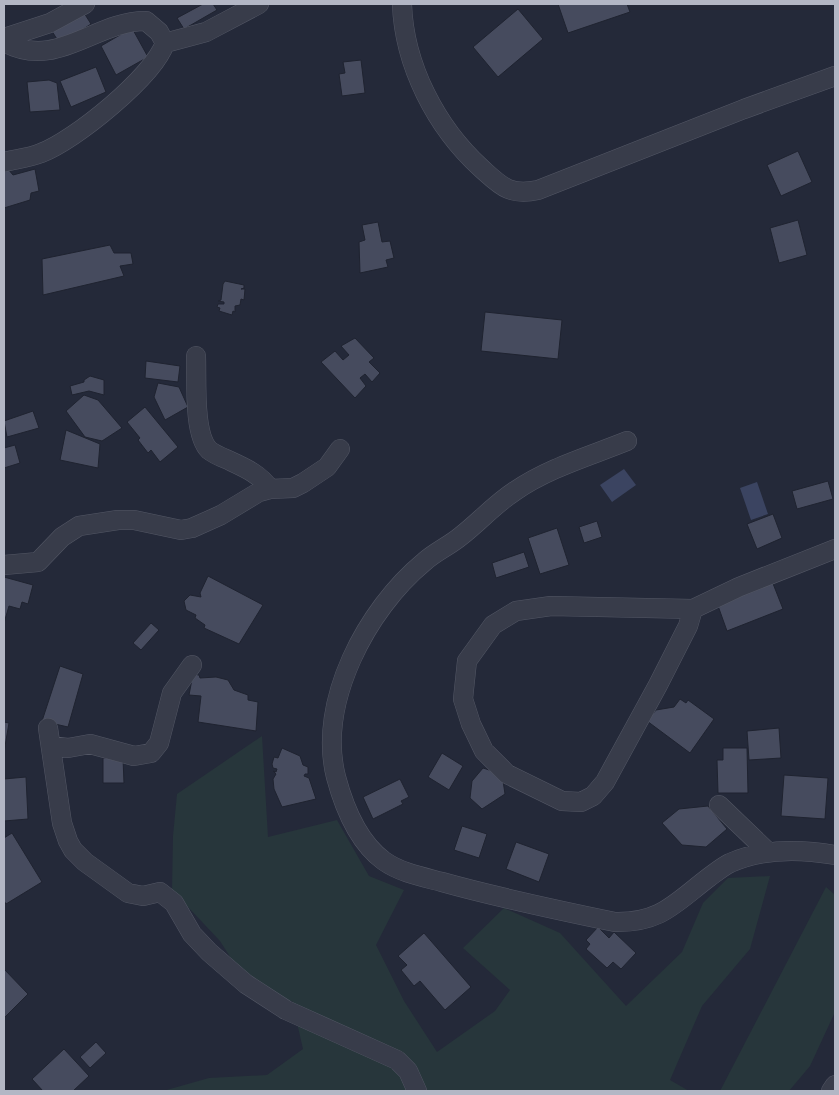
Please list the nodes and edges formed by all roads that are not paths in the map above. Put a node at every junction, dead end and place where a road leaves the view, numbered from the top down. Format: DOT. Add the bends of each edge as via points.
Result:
graph roads {
  1 [pos="85,4"];
  2 [pos="259,4"];
  3 [pos="402,4"];
  4 [pos="4,40"];
  5 [pos="164,43"];
  6 [pos="835,76"];
  7 [pos="4,162"];
  8 [pos="196,356"];
  9 [pos="627,441"];
  10 [pos="340,448"];
  11 [pos="270,489"];
  12 [pos="835,549"];
  13 [pos="4,565"];
  14 [pos="693,608"];
  15 [pos="192,665"];
  16 [pos="719,805"];
  17 [pos="768,852"];
  18 [pos="835,855"];
  19 [pos="835,1085"];
  20 [pos="417,1091"];
  21 [pos="831,1091"];
  1 -- 4 [label="street" via="50,23"];
  2 -- 5 [label="street" via="206,32"];
  3 -- 6 [label="street" via="407,44 423,90 438,116 456,144 502,187 514,192 538,190 744,108"];
  4 -- 5 [label="street" via="29,52 45,52 61,49 114,25 146,21 159,32"];
  5 -- 7 [label="street" via="161,54 151,67 65,142 40,154"];
  8 -- 11 [label="street" via="198,417 201,436 208,449 251,470"];
  9 -- 17 [label="street" via="566,464 515,491 461,537 424,562 393,594 365,632 343,681 331,732 333,762 343,803 365,842 384,861 405,871 485,894 615,922 657,917 730,863"];
  10 -- 11 [label="street" via="316,477 293,488"];
  11 -- 13 [label="street" via="192,528 181,530 134,520 79,526 62,537 38,562"];
  12 -- 14 [label="street" via="739,586"];
  14 -- 14 [label="street" via="551,606 516,611 493,625 467,661 463,700 484,751 507,774 562,801 581,802 593,796 605,782 658,685 688,626"];
  15 -- 20 [label="street" via="172,693 159,743 151,752 134,756 90,744 68,748 50,737 64,832 78,856 128,892 144,896 160,892 169,897 192,934 246,984 286,1010 397,1060 408,1071"];
  16 -- 17 [label="street"];
  17 -- 18 [label="street" via="795,850"];
  19 -- 21 [label="street"];
}
